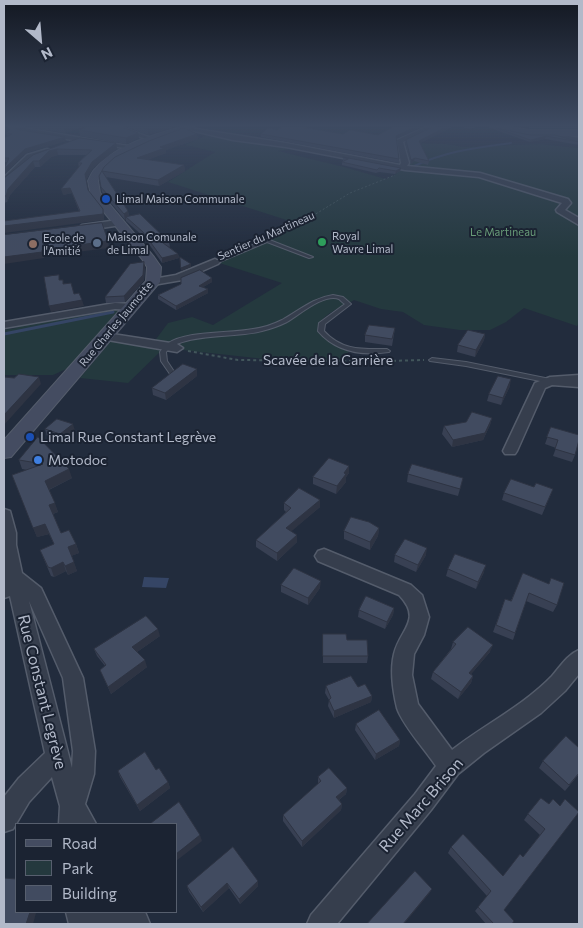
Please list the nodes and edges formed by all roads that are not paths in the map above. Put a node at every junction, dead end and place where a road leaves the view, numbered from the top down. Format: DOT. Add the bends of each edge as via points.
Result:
graph roads {
  1 [pos="16,170"];
  2 [pos="102,170"];
  3 [pos="429,170"];
  4 [pos="4,181"];
  5 [pos="579,222"];
  6 [pos="118,223"];
  7 [pos="70,230"];
  8 [pos="311,257"];
  9 [pos="215,262"];
  10 [pos="153,282"];
  11 [pos="133,307"];
  12 [pos="4,325"];
  13 [pos="106,337"];
  14 [pos="172,347"];
  15 [pos="386,351"];
  16 [pos="432,360"];
  17 [pos="172,373"];
  18 [pos="579,379"];
  19 [pos="555,381"];
  20 [pos="579,383"];
  21 [pos="510,450"];
  22 [pos="4,452"];
  23 [pos="4,516"];
  24 [pos="5,542"];
  25 [pos="324,556"];
  26 [pos="9,584"];
  27 [pos="579,659"];
  28 [pos="57,758"];
  29 [pos="450,766"];
  30 [pos="76,818"];
  31 [pos="4,820"];
  32 [pos="114,913"];
  33 [pos="95,924"];
  34 [pos="320,924"];
  1 -- 4 [label="street"];
  2 -- 6 [label="main road, Rue Charles Jaumotte" via="92,189"];
  3 -- 5 [label="street" via="480,175 562,200 567,203 560,210"];
  6 -- 7 [label="street"];
  6 -- 10 [label="main road, Rue Charles Jaumotte" via="154,267"];
  8 -- 9 [label="lane" via="267,240"];
  9 -- 10 [label="street, Sentier du Martineau" via="178,278"];
  10 -- 11 [label="main road, Rue Charles Jaumotte"];
  11 -- 12 [label="street" via="115,306"];
  11 -- 13 [label="main road, Rue Charles Jaumotte"];
  13 -- 14 [label="street"];
  13 -- 22 [label="main road, Rue Charles Jaumotte"];
  14 -- 15 [label="lane" via="179,340 246,333 269,327 310,303 338,298 348,304 322,323 321,331 328,340 342,348"];
  14 -- 17 [label="lane" via="162,355 163,362"];
  16 -- 19 [label="lane"];
  18 -- 19 [label="street"];
  19 -- 20 [label="street"];
  19 -- 21 [label="street" via="540,386"];
  23 -- 24 [label="street, Rue Constant Legrève" via="8,534"];
  24 -- 26 [label="street, Rue Constant Legrève"];
  25 -- 29 [label="street" via="405,590 415,600 420,617 404,653 402,675 408,708"];
  26 -- 28 [label="street, Rue Constant Legrève"];
  26 -- 30 [label="street, Rue Constant Legrève" via="35,593 73,678 84,751"];
  27 -- 29 [label="street, Rue Marc Brison" via="533,706"];
  28 -- 30 [label="street, Rue Constant Legrève"];
  28 -- 31 [label="street" via="33,778 12,803"];
  29 -- 34 [label="street, Rue Marc Brison"];
  32 -- 33 [label="street"];
}
